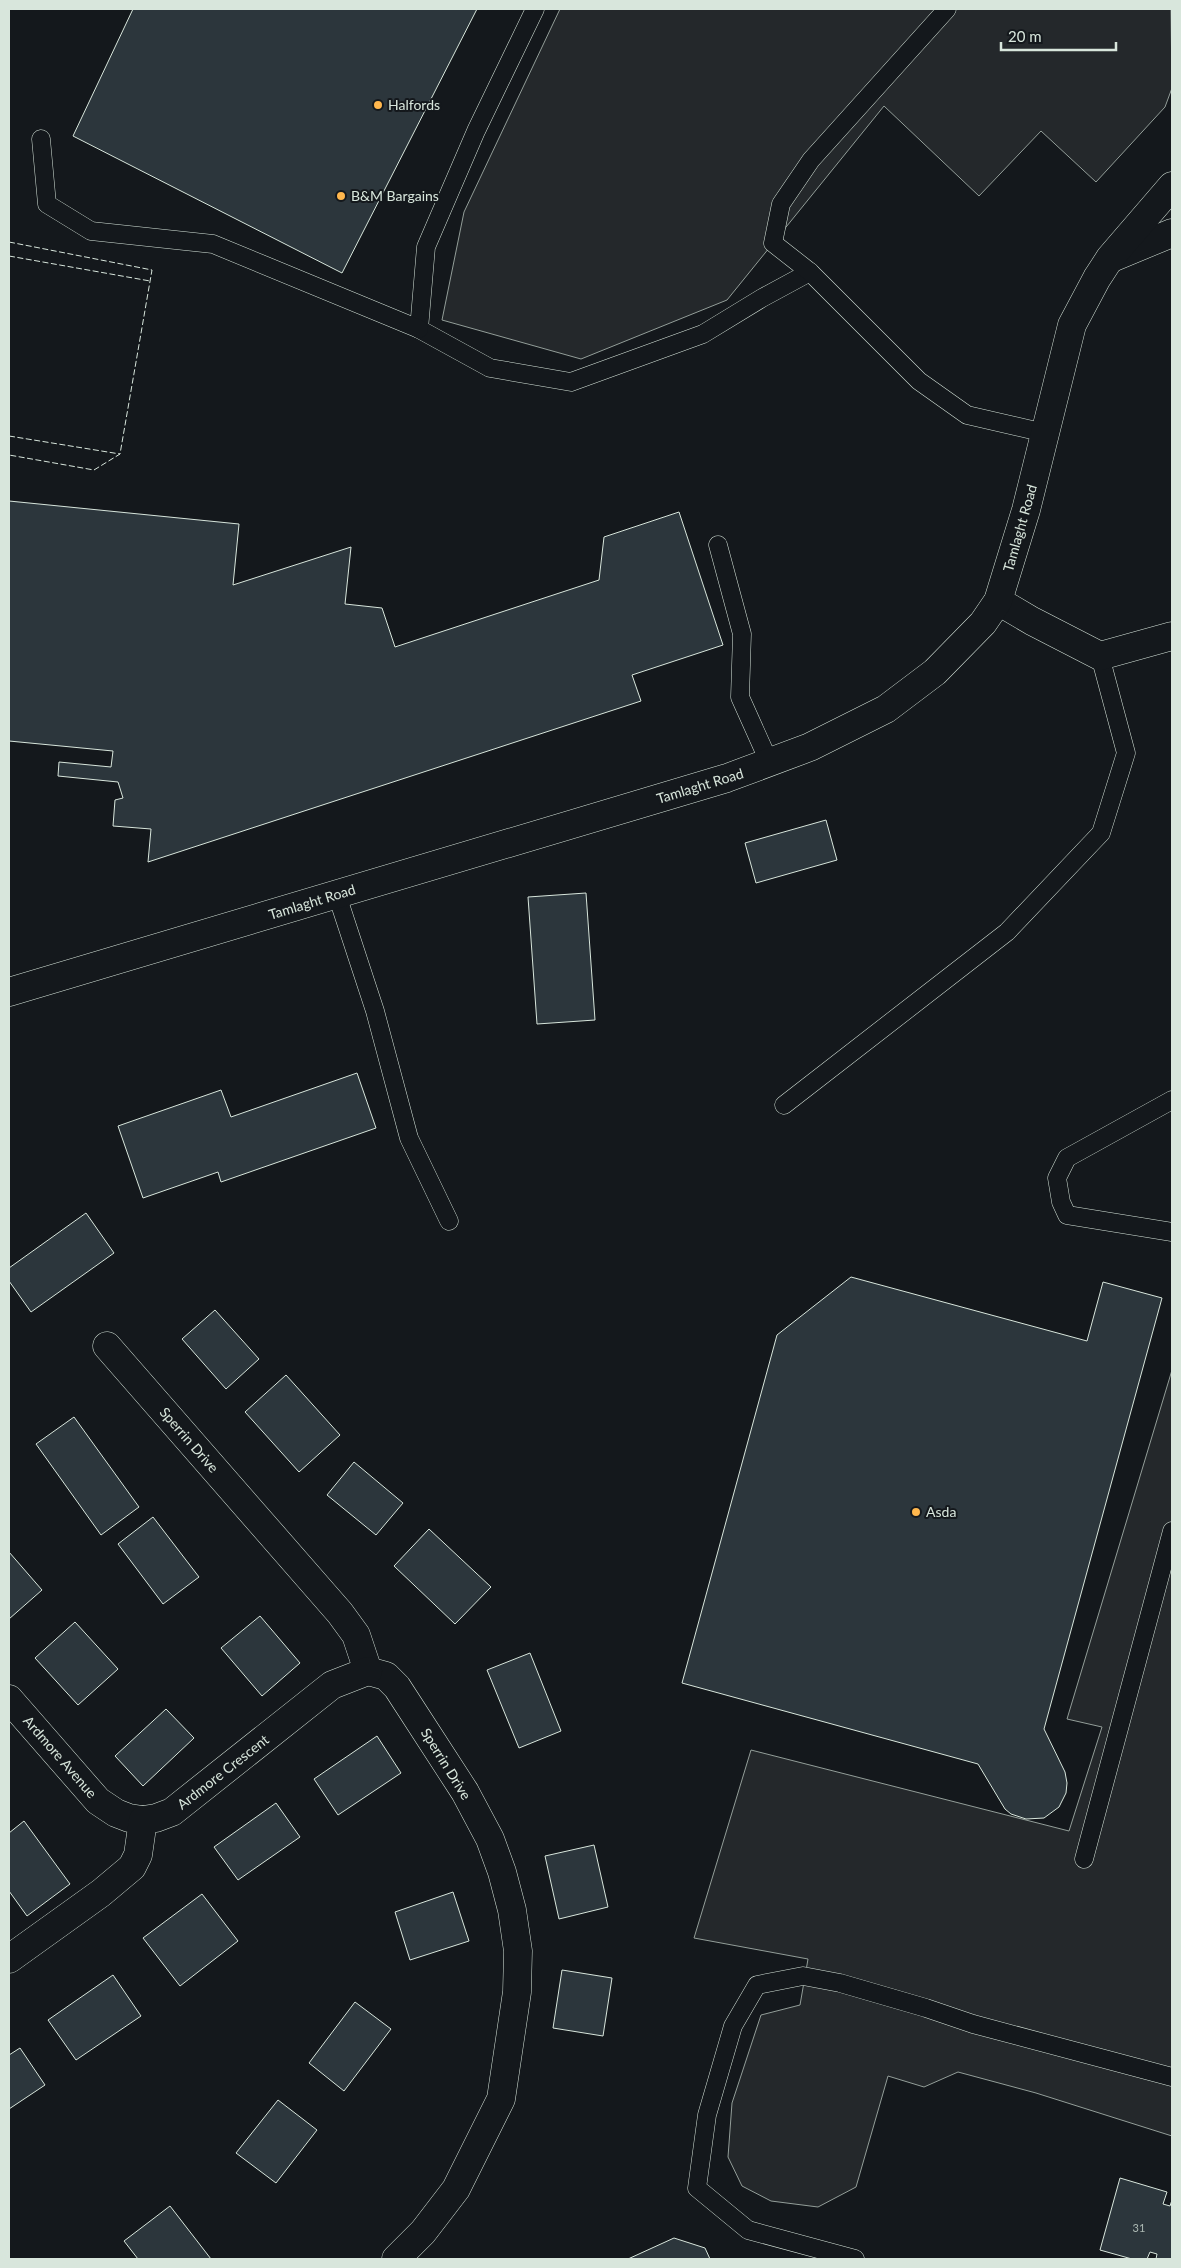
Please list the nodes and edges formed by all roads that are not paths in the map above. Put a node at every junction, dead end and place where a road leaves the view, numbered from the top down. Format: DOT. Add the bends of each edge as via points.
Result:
graph roads {
  1 [pos="535,9"];
  2 [pos="946,9"];
  3 [pos="41,139"];
  4 [pos="1172,186"];
  5 [pos="1172,233"];
  6 [pos="1110,258"];
  7 [pos="810,272"];
  8 [pos="419,329"];
  9 [pos="1045,433"];
  10 [pos="718,545"];
  11 [pos="998,601"];
  12 [pos="1172,636"];
  13 [pos="1100,656"];
  14 [pos="770,764"];
  15 [pos="336,894"];
  16 [pos="9,992"];
  17 [pos="1172,1100"];
  18 [pos="784,1106"];
  19 [pos="449,1221"];
  20 [pos="1172,1232"];
  21 [pos="107,1346"];
  22 [pos="1172,1531"];
  23 [pos="368,1671"];
  24 [pos="9,1699"];
  25 [pos="143,1820"];
  26 [pos="1084,1859"];
  27 [pos="9,1960"];
  28 [pos="1172,2077"];
  29 [pos="396,2259"];
  30 [pos="855,2259"];
  1 -- 8 [label="lane" via="476,131 426,247"];
  2 -- 7 [label="lane" via="811,160 781,204 773,243"];
  3 -- 8 [label="lane" via="47,204 91,231 213,244"];
  4 -- 6 [label="street, Tamlaght Road"];
  5 -- 6 [label="street"];
  6 -- 9 [label="street, Tamlaght Road" via="1072,325"];
  7 -- 8 [label="lane" via="703,334 571,382 490,368"];
  7 -- 9 [label="lane" via="919,381 967,415"];
  9 -- 11 [label="street, Tamlaght Road"];
  10 -- 14 [label="lane" via="742,634 740,697"];
  11 -- 13 [label="street"];
  11 -- 14 [label="street, Tamlaght Road" via="983,623 935,672 886,709"];
  12 -- 13 [label="street"];
  13 -- 18 [label="lane" via="1126,753 1102,833 1007,932"];
  14 -- 15 [label="street, Tamlaght Road"];
  15 -- 16 [label="street, Tamlaght Road"];
  15 -- 19 [label="lane" via="375,1011 409,1138"];
  17 -- 20 [label="lane" via="1067,1158 1056,1178 1061,1202 1068,1215"];
  21 -- 23 [label="street, Sperrin Drive" via="340,1613 356,1635"];
  22 -- 26 [label="lane"];
  23 -- 25 [label="street, Ardmore Crescent" via="332,1685 172,1812"];
  23 -- 29 [label="street, Sperrin Drive" via="386,1676 397,1687 465,1792 490,1839 502,1872 518,1950 517,1992 501,2099 456,2189 424,2232"];
  24 -- 25 [label="street, Ardmore Avenue" via="98,1800 116,1813"];
  25 -- 27 [label="street" via="138,1855 132,1867"];
  28 -- 30 [label="lane" via="973,2024 840,1983 803,1976 757,1985 733,2026 707,2115 697,2188 748,2230"];
}
